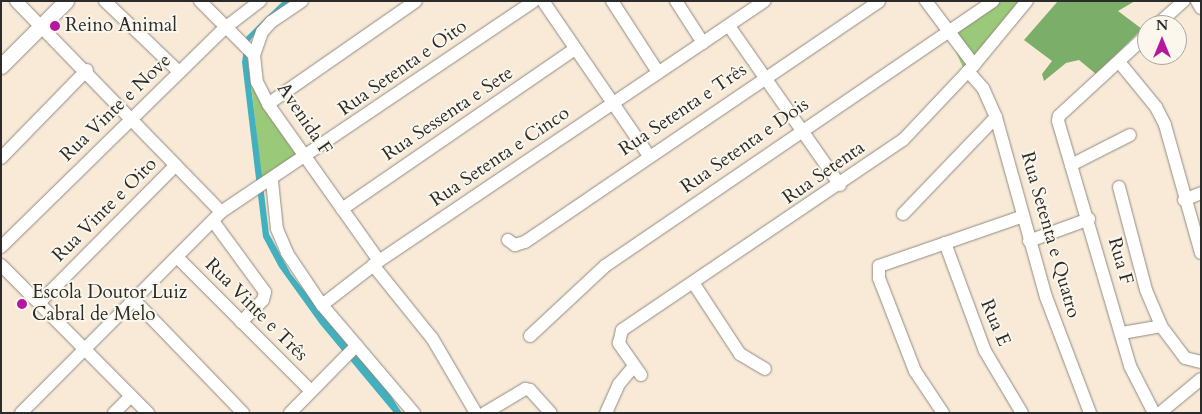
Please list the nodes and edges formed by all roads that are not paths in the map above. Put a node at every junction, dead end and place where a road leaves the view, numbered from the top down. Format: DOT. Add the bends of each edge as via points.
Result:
graph roads {
  1 [pos="16,1"];
  2 [pos="53,1"];
  3 [pos="66,1"];
  4 [pos="106,1"];
  5 [pos="200,1"];
  6 [pos="260,1"];
  7 [pos="302,1"];
  8 [pos="416,1"];
  9 [pos="534,1"];
  10 [pos="544,1"];
  11 [pos="612,1"];
  12 [pos="676,1"];
  13 [pos="764,1"];
  14 [pos="880,1"];
  15 [pos="926,1"];
  16 [pos="993,1"];
  17 [pos="1027,1"];
  18 [pos="1184,1"];
  19 [pos="1197,1"];
  20 [pos="745,7"];
  21 [pos="1201,8"];
  22 [pos="1168,15"];
  23 [pos="38,23"];
  24 [pos="729,26"];
  25 [pos="226,27"];
  26 [pos="947,33"];
  27 [pos="702,43"];
  28 [pos="1137,45"];
  29 [pos="575,49"];
  30 [pos="1,52"];
  31 [pos="252,53"];
  32 [pos="1120,63"];
  33 [pos="1,66"];
  34 [pos="971,68"];
  35 [pos="87,70"];
  36 [pos="179,72"];
  37 [pos="658,72"];
  38 [pos="764,78"];
  39 [pos="268,104"];
  40 [pos="612,104"];
  41 [pos="996,117"];
  42 [pos="132,118"];
  43 [pos="800,130"];
  44 [pos="1130,135"];
  45 [pos="649,156"];
  46 [pos="1,158"];
  47 [pos="307,158"];
  48 [pos="176,165"];
  49 [pos="1071,165"];
  50 [pos="270,182"];
  51 [pos="840,185"];
  52 [pos="1119,186"];
  53 [pos="1201,193"];
  54 [pos="1184,200"];
  55 [pos="342,208"];
  56 [pos="903,214"];
  57 [pos="1023,216"];
  58 [pos="217,217"];
  59 [pos="1089,219"];
  60 [pos="508,240"];
  61 [pos="1029,241"];
  62 [pos="945,243"];
  63 [pos="1,247"];
  64 [pos="1201,253"];
  65 [pos="176,257"];
  66 [pos="376,263"];
  67 [pos="1,265"];
  68 [pos="694,284"];
  69 [pos="134,300"];
  70 [pos="39,303"];
  71 [pos="322,305"];
  72 [pos="241,322"];
  73 [pos="1161,326"];
  74 [pos="1122,333"];
  75 [pos="530,336"];
  76 [pos="356,345"];
  77 [pos="85,349"];
  78 [pos="1201,362"];
  79 [pos="765,369"];
  80 [pos="1201,379"];
  81 [pos="310,390"];
  82 [pos="131,396"];
  83 [pos="21,413"];
  84 [pos="114,413"];
  85 [pos="148,413"];
  86 [pos="243,413"];
  87 [pos="290,413"];
  88 [pos="414,413"];
  89 [pos="476,413"];
  90 [pos="485,413"];
  91 [pos="551,413"];
  92 [pos="606,413"];
  93 [pos="943,413"];
  94 [pos="1022,413"];
  95 [pos="1090,413"];
  96 [pos="1154,413"];
  97 [pos="1160,413"];
  1 -- 23 [label="street"];
  2 -- 23 [label="main road"];
  3 -- 23 [label="main road"];
  4 -- 36 [label="street"];
  5 -- 25 [label="street"];
  6 -- 25 [label="street, Rua Vinte e Nove"];
  7 -- 31 [label="street, Avenida F" via="270,22"];
  8 -- 39 [label="street"];
  9 -- 47 [label="street, Rua Setenta e Oito"];
  10 -- 29 [label="street"];
  11 -- 37 [label="street"];
  12 -- 27 [label="street"];
  13 -- 20 [label="street, Rua Setenta e Cinco"];
  14 -- 38 [label="street, Rua Setenta e Três"];
  15 -- 26 [label="street, Rua Setenta e Quatro"];
  16 -- 26 [label="street, Rua Setenta e Dois"];
  17 -- 34 [label="street, Rua Setenta"];
  18 -- 22 [label="street"];
  19 -- 21 [label="street"];
  20 -- 24 [label="street, Rua Setenta e Cinco"];
  23 -- 30 [label="main road"];
  23 -- 33 [label="main road"];
  23 -- 35 [label="street"];
  24 -- 27 [label="street, Rua Setenta e Cinco"];
  24 -- 38 [label="street"];
  25 -- 31 [label="street"];
  25 -- 36 [label="street, Rua Vinte e Nove"];
  26 -- 34 [label="street, Rua Setenta e Quatro"];
  26 -- 43 [label="street, Rua Setenta e Dois"];
  27 -- 37 [label="street, Rua Setenta e Cinco"];
  28 -- 32 [label="street"];
  29 -- 40 [label="street"];
  29 -- 55 [label="street, Rua Sessenta e Sete"];
  31 -- 39 [label="street, Avenida F" via="257,82"];
  32 -- 49 [label="street, Rua F" via="1059,116"];
  32 -- 54 [label="street" via="1156,107 1165,125"];
  34 -- 41 [label="street, Rua Setenta e Quatro"];
  34 -- 51 [label="street, Rua Setenta" via="903,140"];
  35 -- 42 [label="street"];
  35 -- 46 [label="street"];
  36 -- 42 [label="street, Rua Vinte e Nove"];
  37 -- 40 [label="street, Rua Setenta e Cinco"];
  38 -- 43 [label="street"];
  38 -- 45 [label="street, Rua Setenta e Três"];
  39 -- 47 [label="street, Avenida F"];
  40 -- 45 [label="street"];
  40 -- 66 [label="street, Rua Setenta e Cinco"];
  41 -- 56 [label="street"];
  41 -- 57 [label="street, Rua Setenta e Quatro"];
  42 -- 48 [label="street"];
  42 -- 63 [label="street, Rua Vinte e Nove"];
  43 -- 51 [label="street"];
  43 -- 75 [label="street, Rua Setenta e Dois" via="605,266"];
  44 -- 49 [label="street"];
  45 -- 60 [label="street, Rua Setenta e Três" via="524,242 515,245"];
  47 -- 50 [label="street, Rua Setenta e Oito"];
  47 -- 55 [label="street, Avenida F"];
  48 -- 58 [label="street"];
  48 -- 70 [label="street, Rua Vinte e Oito"];
  49 -- 59 [label="street, Rua F"];
  50 -- 58 [label="street, Rua Setenta e Oito"];
  50 -- 71 [label="street" via="281,240"];
  51 -- 68 [label="street, Rua Setenta"];
  52 -- 73 [label="street" via="1146,290"];
  53 -- 54 [label="street"];
  54 -- 64 [label="street"];
  55 -- 66 [label="street, Avenida F"];
  57 -- 61 [label="street, Rua Setenta e Quatro"];
  57 -- 62 [label="street"];
  58 -- 65 [label="street, Rua Setenta e Oito"];
  58 -- 72 [label="street" via="265,292 262,300"];
  59 -- 61 [label="street"];
  59 -- 74 [label="street, Rua F"];
  61 -- 95 [label="street, Rua Setenta e Quatro" via="1046,297"];
  62 -- 93 [label="street" via="879,266 879,278 915,371"];
  62 -- 94 [label="street, Rua E" via="985,352"];
  65 -- 69 [label="street, Rua Setenta e Oito"];
  65 -- 72 [label="street, Rua Vinte e Três"];
  66 -- 71 [label="street, Rua Setenta e Cinco"];
  66 -- 89 [label="street, Avenida F" via="429,333"];
  67 -- 70 [label="street"];
  68 -- 79 [label="street" via="740,354"];
  68 -- 92 [label="street, Rua Setenta" via="622,330 618,343 638,371 619,384"];
  69 -- 77 [label="street, Rua Setenta e Oito"];
  69 -- 86 [label="street"];
  70 -- 77 [label="street"];
  71 -- 76 [label="street"];
  72 -- 81 [label="street, Rua Vinte e Três"];
  73 -- 74 [label="street"];
  73 -- 78 [label="street" via="1186,358"];
  74 -- 96 [label="street, Rua F" via="1130,366"];
  76 -- 81 [label="street"];
  76 -- 88 [label="street"];
  77 -- 82 [label="street"];
  77 -- 83 [label="street, Rua Setenta e Oito"];
  80 -- 97 [label="street"];
  81 -- 87 [label="street"];
  82 -- 84 [label="street"];
  82 -- 85 [label="street"];
  90 -- 91 [label="street" via="525,388"];
}
